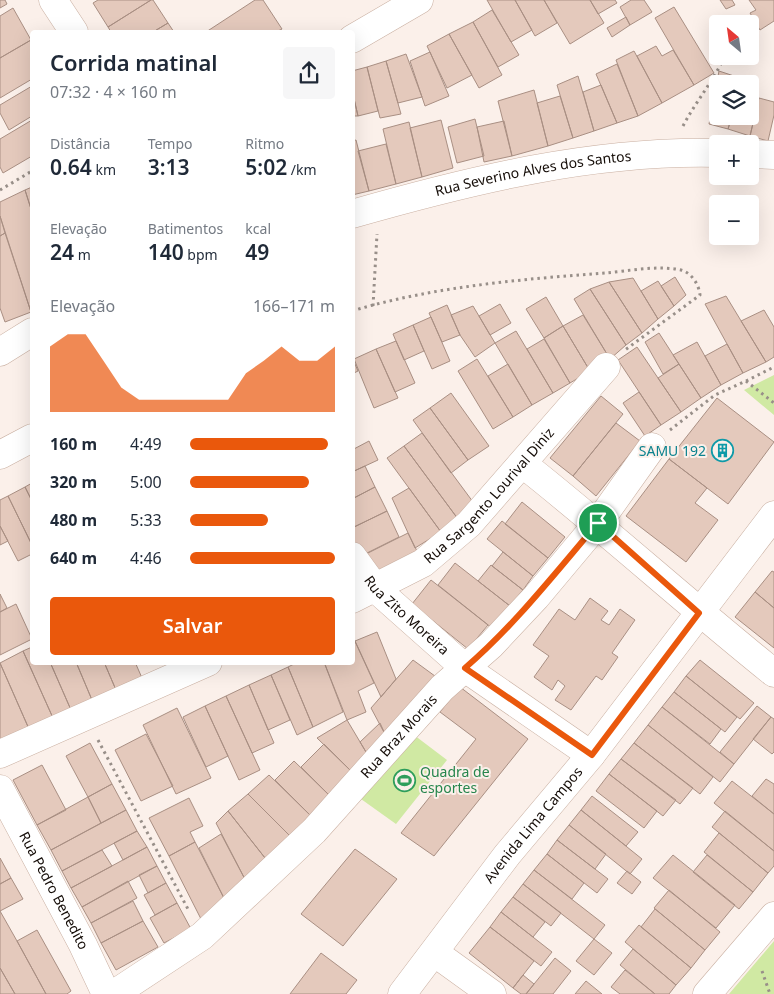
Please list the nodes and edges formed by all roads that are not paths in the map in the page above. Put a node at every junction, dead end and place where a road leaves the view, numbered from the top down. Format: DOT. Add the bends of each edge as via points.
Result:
graph roads {
  1 [pos="53,0"];
  2 [pos="419,0"];
  3 [pos="73,30"];
  4 [pos="355,37"];
  5 [pos="709,153"];
  6 [pos="759,154"];
  7 [pos="774,155"];
  8 [pos="364,211"];
  9 [pos="30,334"];
  10 [pos="0,352"];
  11 [pos="606,367"];
  12 [pos="30,439"];
  13 [pos="652,447"];
  14 [pos="0,455"];
  15 [pos="524,464"];
  16 [pos="774,515"];
  17 [pos="598,523"];
  18 [pos="355,566"];
  19 [pos="364,594"];
  20 [pos="699,613"];
  21 [pos="201,665"];
  22 [pos="465,668"];
  23 [pos="774,673"];
  24 [pos="0,754"];
  25 [pos="592,755"];
  26 [pos="0,789"];
  27 [pos="774,916"];
  28 [pos="435,953"];
  29 [pos="106,994"];
  30 [pos="114,994"];
  31 [pos="402,994"];
  32 [pos="492,994"];
  33 [pos="707,994"];
  1 -- 3 [label="street"];
  2 -- 4 [label="street"];
  5 -- 8 [label="street, Rua Severino Alves dos Santos" via="670,152 577,161 438,190"];
  6 -- 7 [label="street"];
  9 -- 10 [label="street"];
  11 -- 15 [label="street, Rua Sargento Lourival Diniz"];
  12 -- 14 [label="street"];
  13 -- 17 [label="street, Rua Braz Morais"];
  15 -- 17 [label="street"];
  15 -- 19 [label="street, Rua Sargento Lourival Diniz" via="469,524 423,563"];
  16 -- 20 [label="street, Avenida Lima Campos"];
  17 -- 20 [label="street"];
  17 -- 22 [label="street, Rua Braz Morais" via="530,604"];
  18 -- 19 [label="street, Rua Zito Moreira"];
  19 -- 22 [label="street, Rua Zito Moreira"];
  20 -- 23 [label="street"];
  20 -- 25 [label="street, Avenida Lima Campos"];
  21 -- 24 [label="street"];
  22 -- 25 [label="street, Rua Zito Moreira"];
  22 -- 30 [label="street, Rua Braz Morais" via="442,688 314,832 202,936"];
  25 -- 28 [label="street, Avenida Lima Campos" via="508,855"];
  26 -- 29 [label="street, Rua Pedro Benedito"];
  27 -- 33 [label="street"];
  28 -- 31 [label="street, Avenida Lima Campos"];
  28 -- 32 [label="street"];
}
